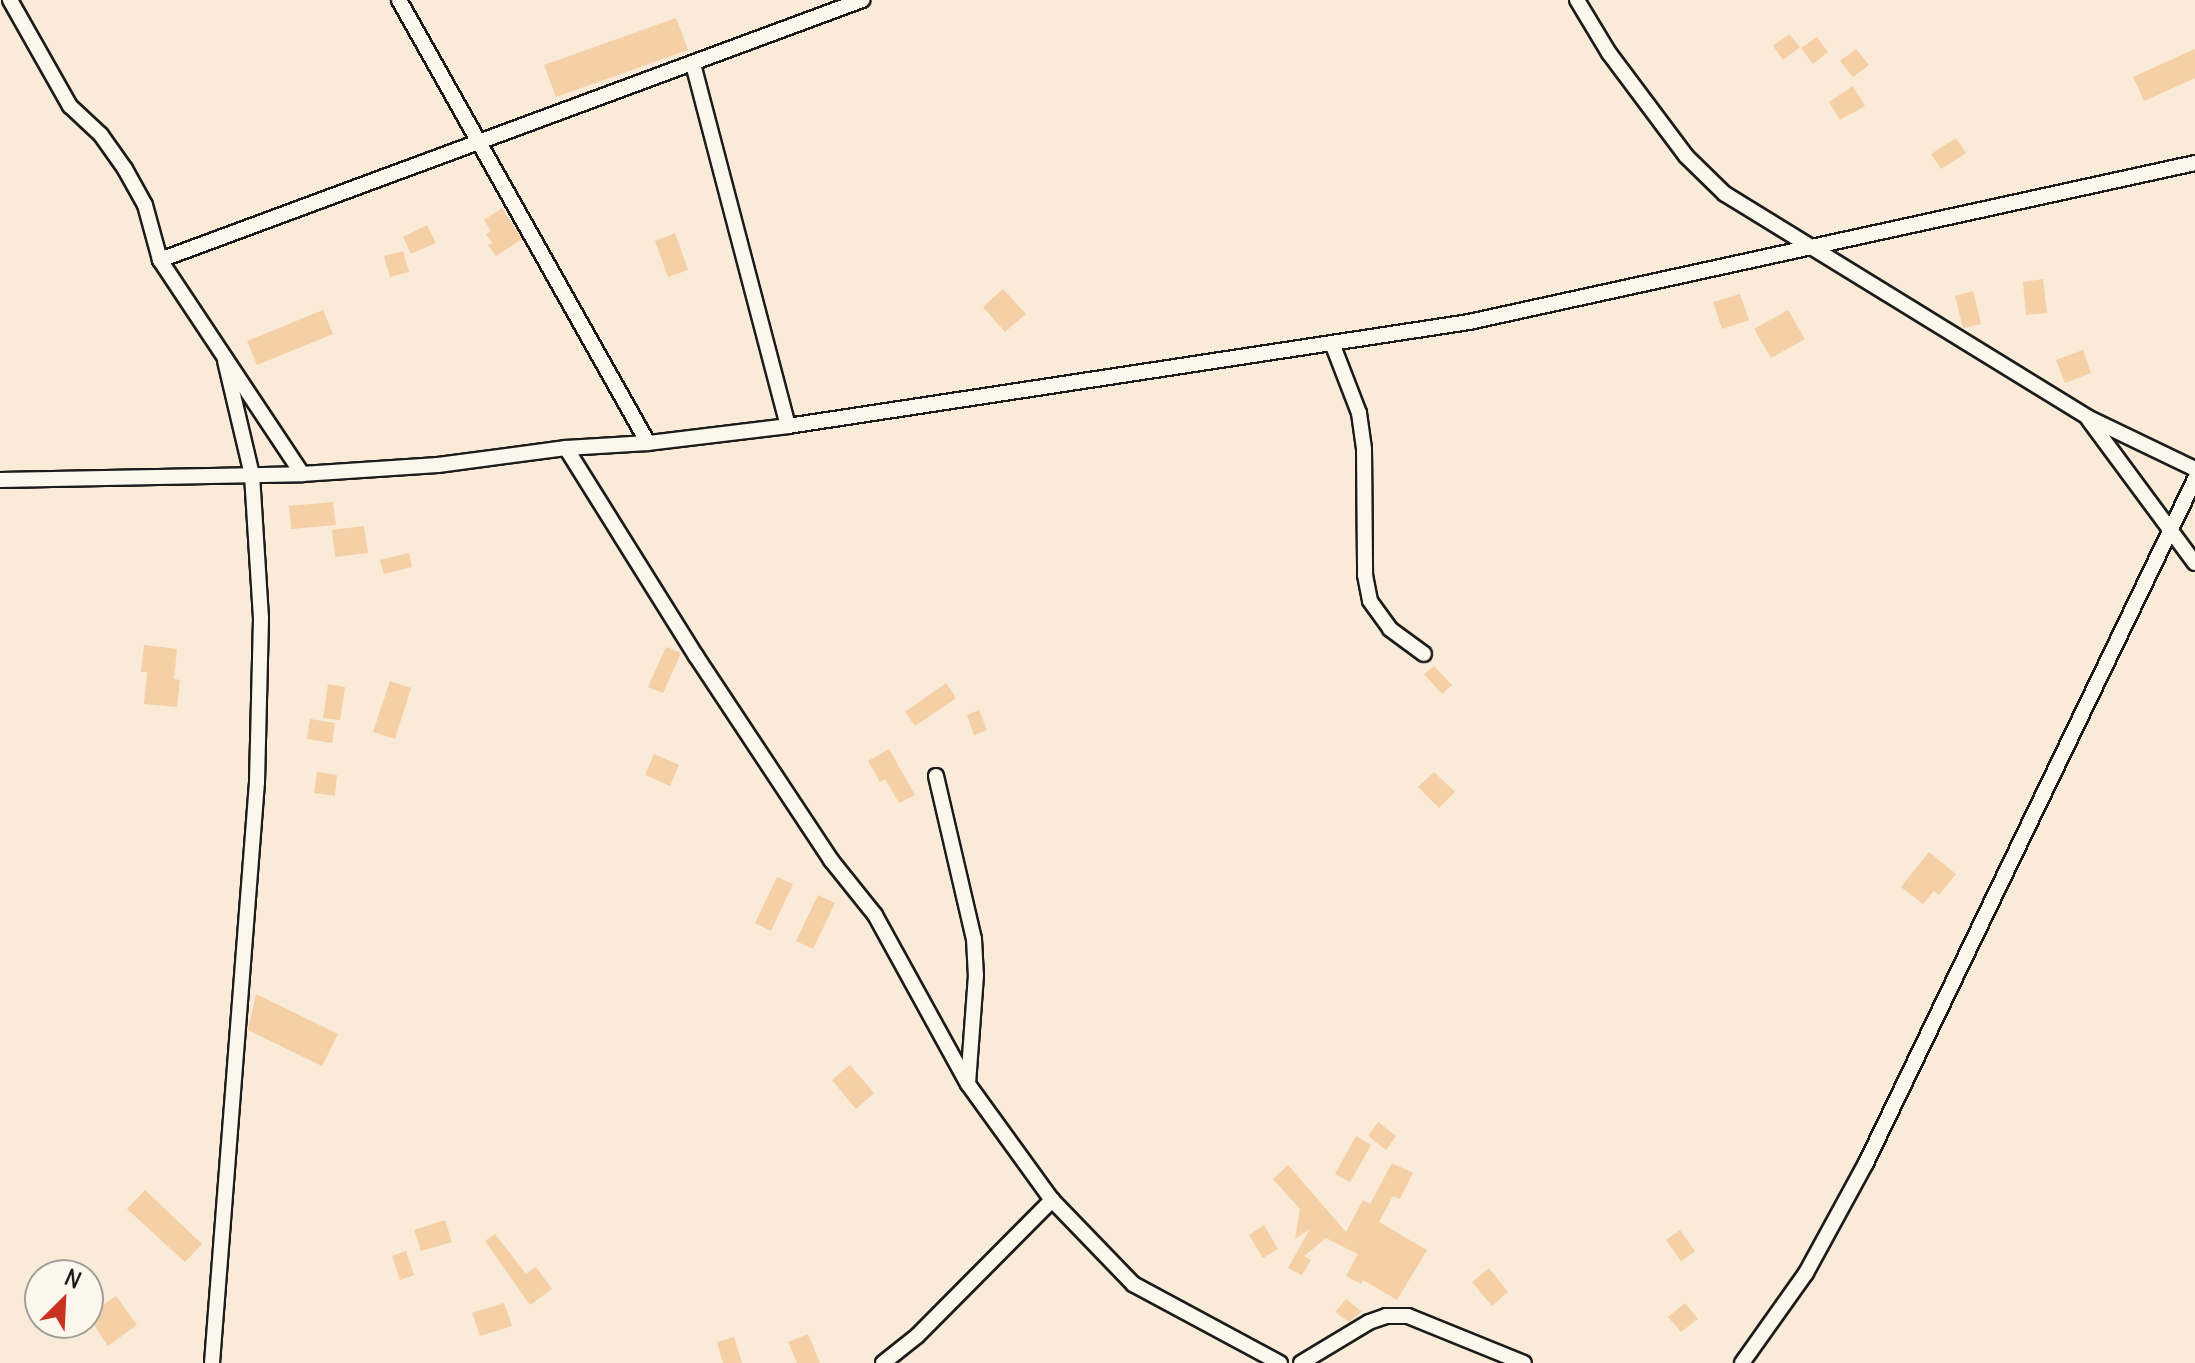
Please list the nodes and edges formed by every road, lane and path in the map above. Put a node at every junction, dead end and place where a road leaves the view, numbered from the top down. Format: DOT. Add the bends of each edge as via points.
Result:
graph roads {
  1 [pos="10,0"];
  2 [pos="399,0"];
  3 [pos="862,0"];
  4 [pos="1577,0"];
  5 [pos="693,64"];
  6 [pos="481,140"];
  7 [pos="2195,163"];
  8 [pos="1813,246"];
  9 [pos="160,260"];
  10 [pos="1332,343"];
  11 [pos="225,361"];
  12 [pos="2087,417"];
  13 [pos="788,426"];
  14 [pos="648,443"];
  15 [pos="566,448"];
  16 [pos="2195,469"];
  17 [pos="302,474"];
  18 [pos="252,475"];
  19 [pos="2195,479"];
  20 [pos="0,480"];
  21 [pos="2170,528"];
  22 [pos="2195,563"];
  23 [pos="1424,654"];
  24 [pos="936,776"];
  25 [pos="968,1084"];
  26 [pos="1052,1200"];
  27 [pos="212,1363"];
  28 [pos="883,1363"];
  29 [pos="1280,1363"];
  30 [pos="1301,1363"];
  31 [pos="1524,1363"];
  32 [pos="1742,1363"];
  1 -- 9 [label="street" via="70,106 101,135 125,169 145,205"];
  2 -- 6 [label="street"];
  3 -- 5 [label="street"];
  4 -- 8 [label="street" via="1609,53 1686,156 1725,194"];
  5 -- 6 [label="street"];
  5 -- 13 [label="street"];
  6 -- 9 [label="street"];
  6 -- 14 [label="street"];
  7 -- 8 [label="street"];
  8 -- 10 [label="street" via="1469,322"];
  8 -- 12 [label="street"];
  9 -- 11 [label="street"];
  10 -- 13 [label="street"];
  10 -- 23 [label="street" via="1361,425 1370,601 1390,629"];
  11 -- 17 [label="street"];
  11 -- 18 [label="street"];
  12 -- 16 [label="street"];
  12 -- 21 [label="street"];
  13 -- 14 [label="street"];
  14 -- 15 [label="street"];
  15 -- 17 [label="street" via="438,465"];
  15 -- 25 [label="street" via="696,656 831,860 875,915"];
  17 -- 18 [label="street"];
  18 -- 20 [label="street"];
  18 -- 27 [label="street" via="261,618 257,782"];
  19 -- 21 [label="street"];
  21 -- 22 [label="street"];
  21 -- 32 [label="street" via="1866,1163 1806,1273"];
  24 -- 25 [label="street" via="974,939"];
  25 -- 26 [label="street"];
  26 -- 28 [label="street" via="917,1336"];
  26 -- 29 [label="street" via="1133,1284"];
  30 -- 31 [label="street" via="1386,1316 1408,1316"];
}
